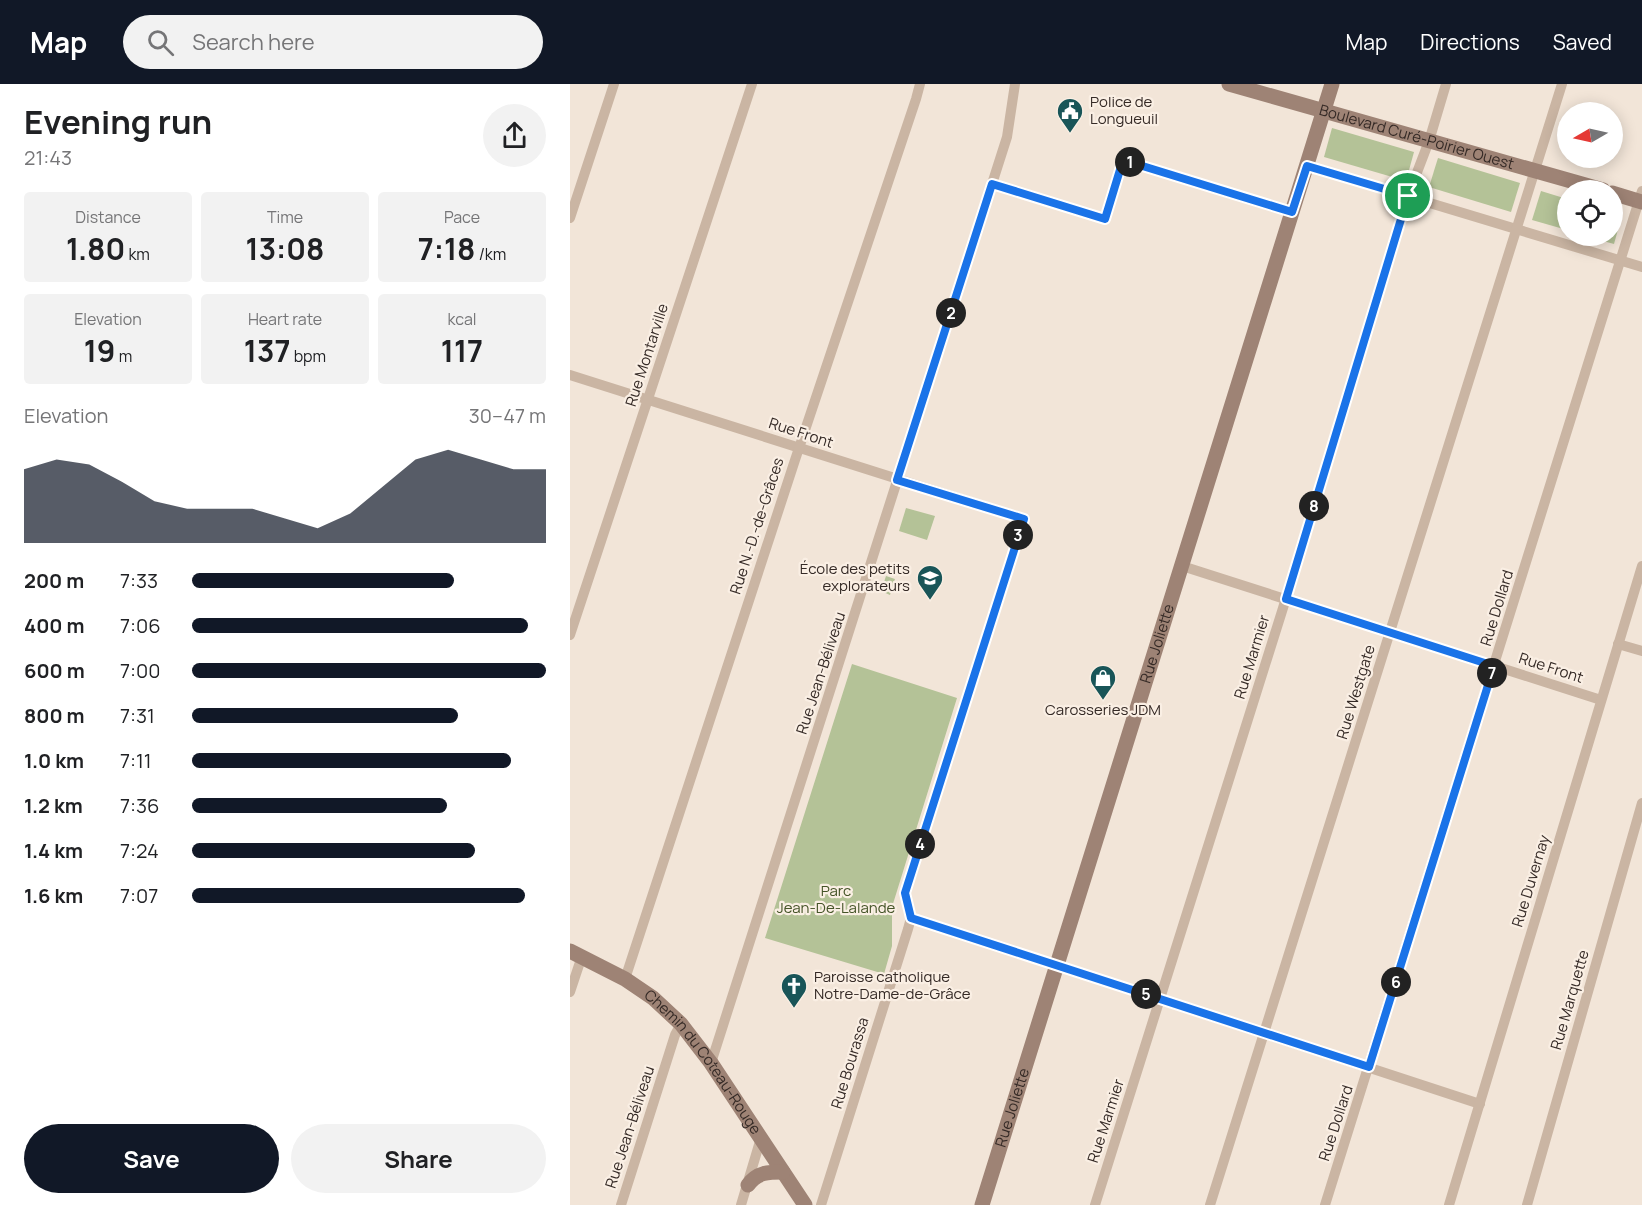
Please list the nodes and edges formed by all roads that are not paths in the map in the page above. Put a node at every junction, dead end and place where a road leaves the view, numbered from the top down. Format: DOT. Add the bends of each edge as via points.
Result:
graph roads {
  1 [pos="614,84"];
  2 [pos="752,84"];
  3 [pos="920,84"];
  4 [pos="1016,84"];
  5 [pos="1229,84"];
  6 [pos="1332,84"];
  7 [pos="1446,84"];
  8 [pos="1562,84"];
  9 [pos="1324,111"];
  10 [pos="1429,141"];
  11 [pos="1307,166"];
  12 [pos="1536,171"];
  13 [pos="1568,180"];
  14 [pos="992,184"];
  15 [pos="1623,195"];
  16 [pos="1408,196"];
  17 [pos="1641,198"];
  18 [pos="1292,212"];
  19 [pos="570,218"];
  20 [pos="1518,230"];
  21 [pos="1620,260"];
  22 [pos="1642,267"];
  23 [pos="570,375"];
  24 [pos="648,400"];
  25 [pos="799,448"];
  26 [pos="897,480"];
  27 [pos="1024,519"];
  28 [pos="1182,566"];
  29 [pos="1642,567"];
  30 [pos="1286,599"];
  31 [pos="1391,631"];
  32 [pos="570,635"];
  33 [pos="1618,644"];
  34 [pos="1642,651"];
  35 [pos="1494,666"];
  36 [pos="1601,700"];
  37 [pos="1642,803"];
  38 [pos="911,918"];
  39 [pos="576,954"];
  40 [pos="1058,965"];
  41 [pos="625,979"];
  42 [pos="570,992"];
  43 [pos="1160,999"];
  44 [pos="681,1024"];
  45 [pos="1266,1033"];
  46 [pos="711,1063"];
  47 [pos="1369,1067"];
  48 [pos="1480,1104"];
  49 [pos="761,1138"];
  50 [pos="783,1172"];
  51 [pos="747,1185"];
  52 [pos="621,1205"];
  53 [pos="741,1205"];
  54 [pos="805,1205"];
  55 [pos="822,1205"];
  56 [pos="982,1205"];
  57 [pos="1095,1205"];
  58 [pos="1210,1205"];
  59 [pos="1325,1205"];
  60 [pos="1449,1205"];
  61 [pos="1527,1205"];
  1 -- 19 [label="street"];
  2 -- 24 [label="street, Rue Montarville"];
  3 -- 25 [label="street, Rue N.-D.-de-Grâces"];
  4 -- 14 [label="street, Rue Jean-Béliveau" via="1007,137"];
  5 -- 9 [label="street, Boulevard Curé-Poirier Ouest"];
  6 -- 9 [label="street, Rue Joliette"];
  7 -- 10 [label="street, Rue Marmier"];
  8 -- 12 [label="street, Rue Westgate"];
  9 -- 10 [label="street, Boulevard Curé-Poirier Ouest"];
  9 -- 11 [label="street, Rue Joliette"];
  10 -- 12 [label="street, Boulevard Curé-Poirier Ouest"];
  10 -- 16 [label="street, Rue Marmier"];
  11 -- 16 [label="street"];
  11 -- 18 [label="street, Rue Joliette"];
  12 -- 13 [label="street, Boulevard Curé-Poirier Ouest"];
  12 -- 20 [label="street, Rue Westgate"];
  14 -- 18 [label="lane" via="1105,219 1123,160"];
  14 -- 26 [label="street, Rue Jean-Béliveau"];
  15 -- 17 [label="street"];
  16 -- 20 [label="street"];
  16 -- 30 [label="street, Rue Marmier"];
  17 -- 21 [label="street, Rue Dollard"];
  18 -- 28 [label="street, Rue Joliette"];
  20 -- 21 [label="street"];
  20 -- 31 [label="street, Rue Westgate"];
  21 -- 22 [label="street"];
  21 -- 35 [label="street, Rue Dollard"];
  23 -- 24 [label="street, Rue Front"];
  24 -- 25 [label="street, Rue Front"];
  24 -- 32 [label="street, Rue Montarville"];
  25 -- 26 [label="street, Rue Front"];
  25 -- 41 [label="street, Rue N.-D.-de-Grâces"];
  26 -- 27 [label="street, Rue Front"];
  26 -- 46 [label="street, Rue Jean-Béliveau"];
  27 -- 38 [label="street, Rue Bourassa" via="905,893"];
  28 -- 30 [label="street, Rue Front"];
  28 -- 40 [label="street, Rue Joliette"];
  29 -- 33 [label="street, Rue Duvernay"];
  30 -- 31 [label="street, Rue Front"];
  30 -- 43 [label="street, Rue Marmier"];
  31 -- 35 [label="street, Rue Front"];
  31 -- 45 [label="street, Rue Westgate"];
  33 -- 34 [label="street"];
  33 -- 36 [label="street, Rue Duvernay"];
  35 -- 36 [label="street, Rue Front"];
  35 -- 47 [label="street, Rue Dollard"];
  36 -- 48 [label="street, Rue Duvernay"];
  37 -- 61 [label="street, Rue Marquette"];
  38 -- 40 [label="street"];
  38 -- 55 [label="street, Rue Bourassa"];
  39 -- 41 [label="street, Chemin du Coteau-Rouge"];
  39 -- 42 [label="street"];
  40 -- 43 [label="street"];
  40 -- 56 [label="street, Rue Joliette"];
  41 -- 44 [label="street, Chemin du Coteau-Rouge"];
  43 -- 45 [label="street"];
  43 -- 57 [label="street, Rue Marmier"];
  44 -- 46 [label="street, Chemin du Coteau-Rouge"];
  44 -- 52 [label="street, Rue Jean-Béliveau"];
  45 -- 47 [label="street"];
  45 -- 58 [label="street, Rue Westgate"];
  46 -- 49 [label="street, Chemin du Coteau-Rouge"];
  47 -- 48 [label="street"];
  47 -- 59 [label="street, Rue Dollard"];
  48 -- 60 [label="street, Rue Duvernay"];
  49 -- 50 [label="street, Chemin du Coteau-Rouge"];
  49 -- 51 [label="street"];
  50 -- 51 [label="street" via="761,1173"];
  50 -- 54 [label="street, Chemin du Coteau-Rouge"];
  51 -- 53 [label="street"];
}
